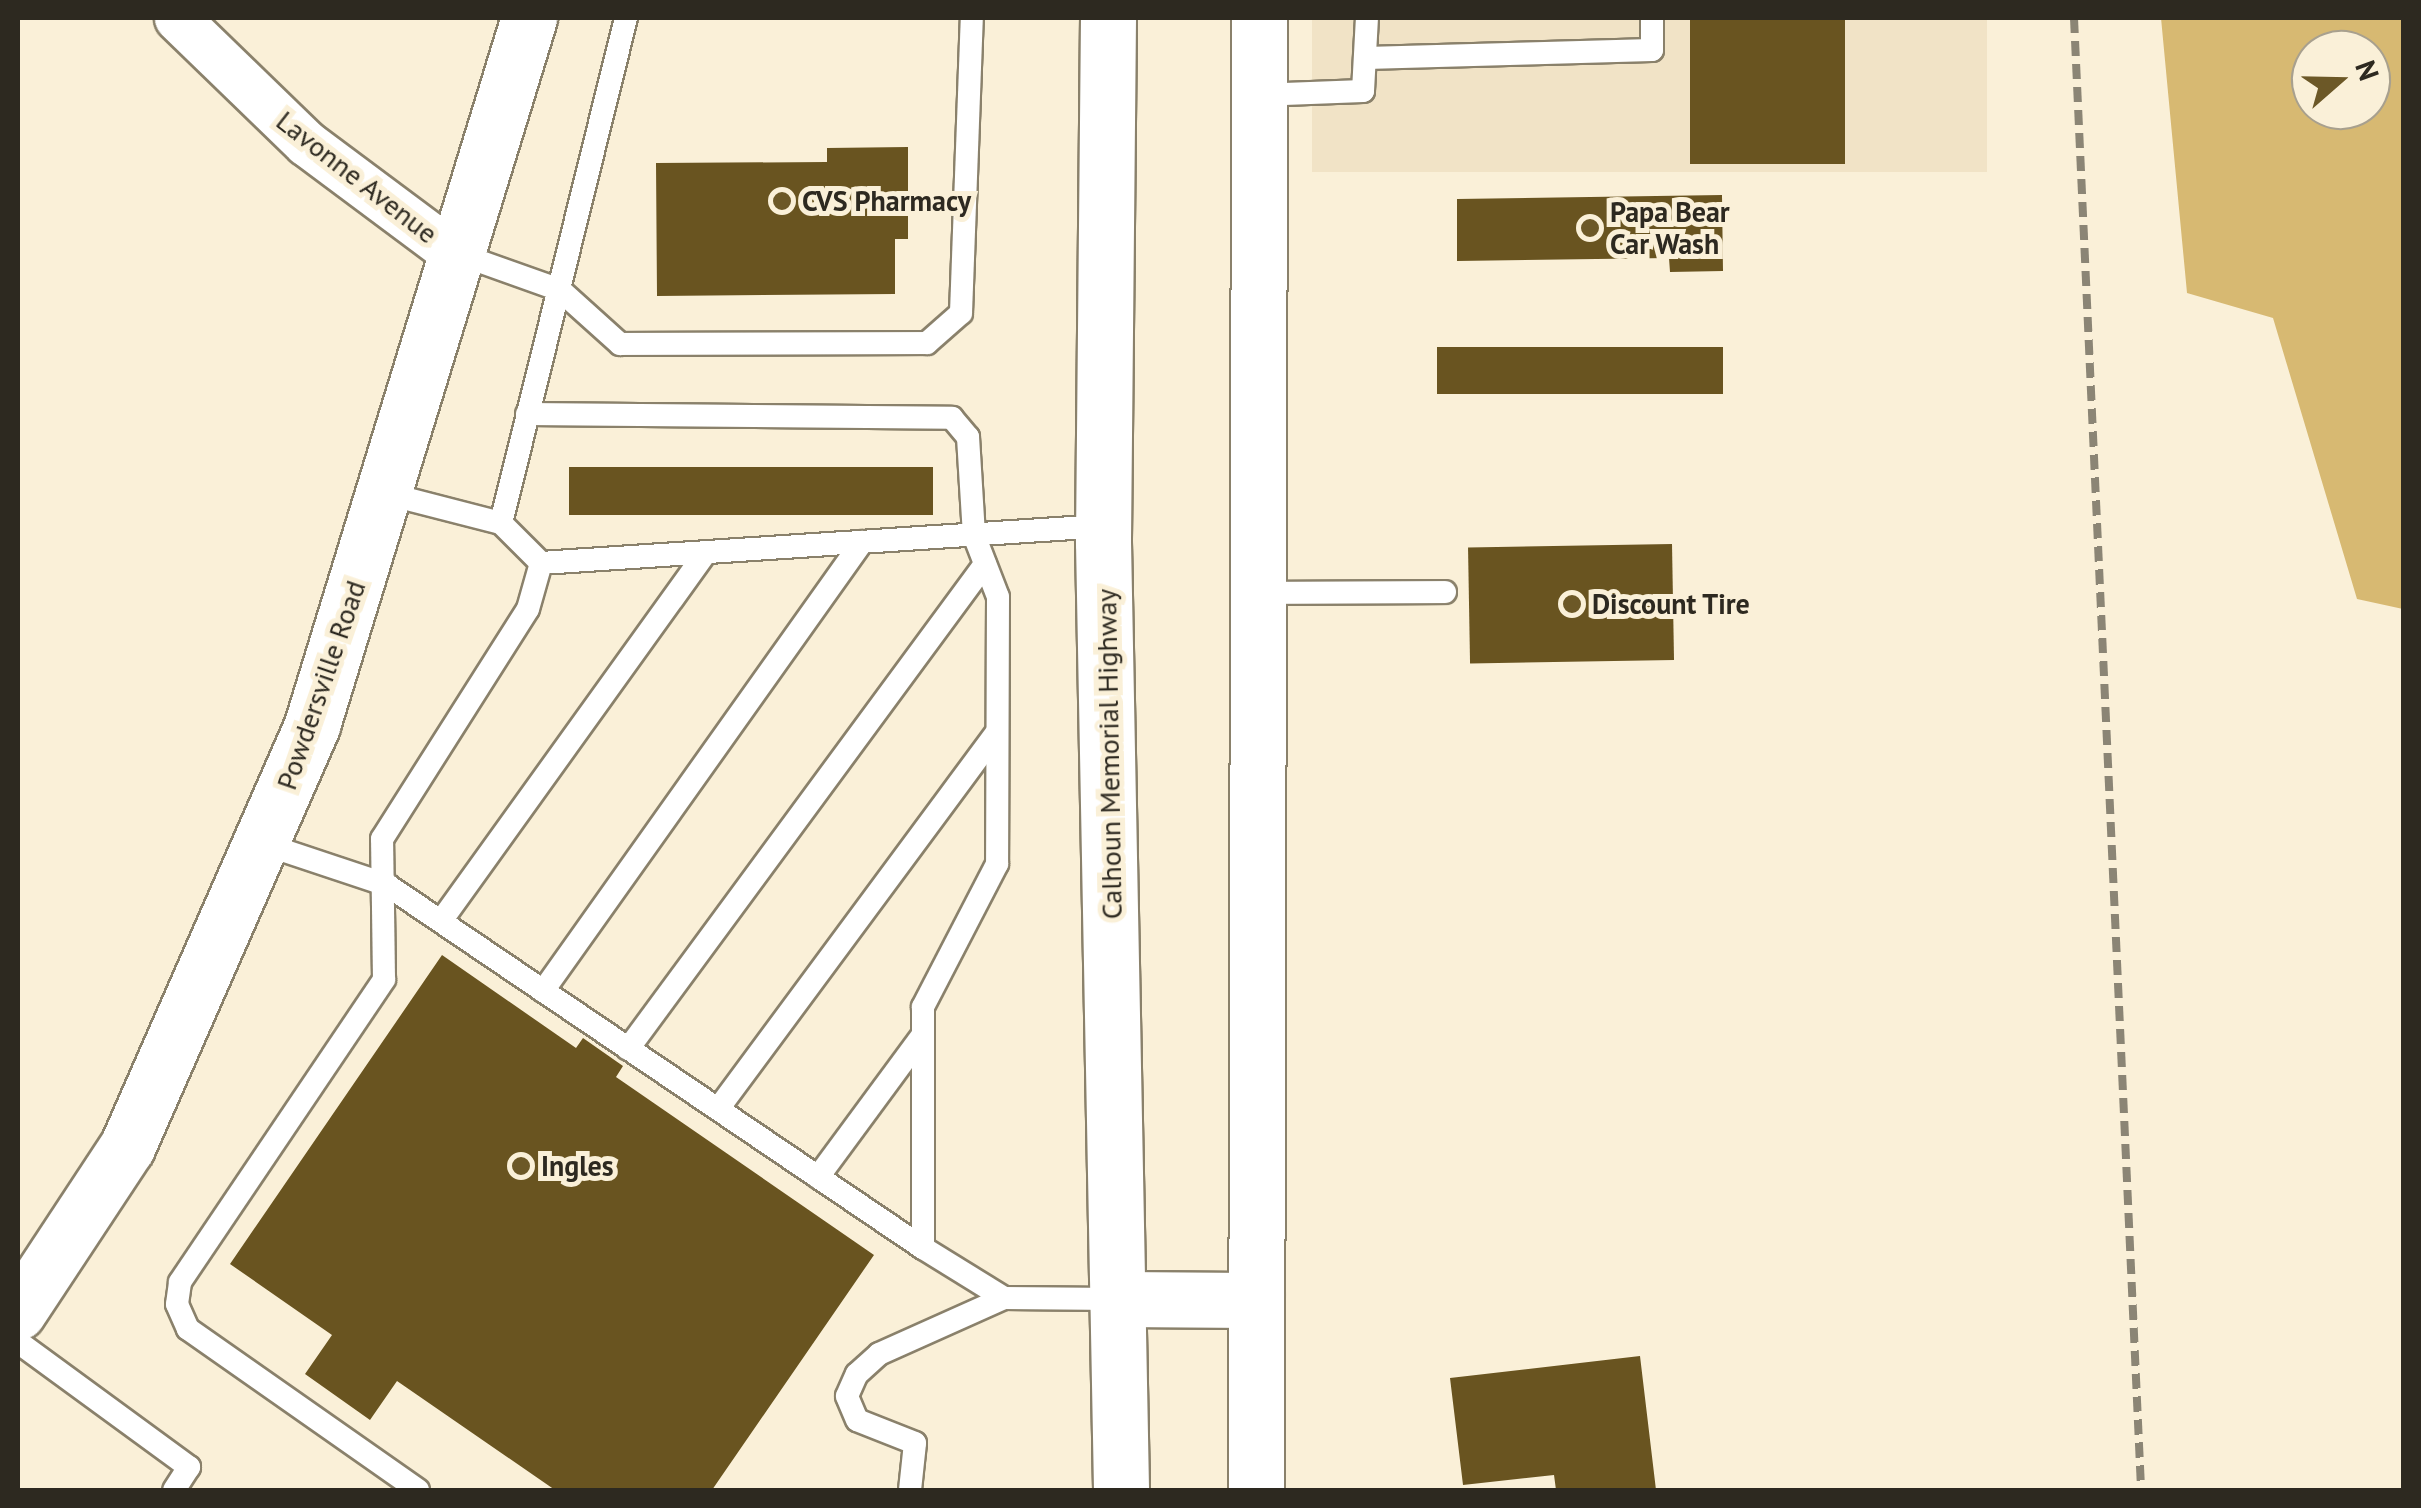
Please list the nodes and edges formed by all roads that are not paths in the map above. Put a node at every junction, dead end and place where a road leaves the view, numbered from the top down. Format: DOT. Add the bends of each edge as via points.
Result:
graph roads {
  1 [pos="177,18"];
  2 [pos="529,18"];
  3 [pos="626,18"];
  4 [pos="972,18"];
  5 [pos="1108,18"];
  6 [pos="1259,18"];
  7 [pos="1367,18"];
  8 [pos="1652,18"];
  9 [pos="1366,58"];
  10 [pos="1258,95"];
  11 [pos="452,252"];
  12 [pos="560,290"];
  13 [pos="527,414"];
  14 [pos="384,492"];
  15 [pos="501,523"];
  16 [pos="1103,526"];
  17 [pos="974,535"];
  18 [pos="862,542"];
  19 [pos="706,552"];
  20 [pos="541,563"];
  21 [pos="985,564"];
  22 [pos="1445,592"];
  23 [pos="1256,593"];
  24 [pos="997,732"];
  25 [pos="264,844"];
  26 [pos="387,885"];
  27 [pos="441,921"];
  28 [pos="543,991"];
  29 [pos="922,1036"];
  30 [pos="628,1048"];
  31 [pos="718,1109"];
  32 [pos="818,1177"];
  33 [pos="924,1248"];
  34 [pos="1004,1298"];
  35 [pos="1116,1300"];
  36 [pos="1256,1300"];
  37 [pos="18,1312"];
  38 [pos="18,1342"];
  39 [pos="174,1490"];
  40 [pos="418,1490"];
  41 [pos="910,1490"];
  42 [pos="1120,1490"];
  43 [pos="1256,1490"];
  1 -- 11 [label="street, Lavonne Avenue" via="306,143"];
  2 -- 11 [label="main road, Powdersville Road"];
  3 -- 12 [label="lane"];
  4 -- 12 [label="lane" via="961,312 950,330 928,344 620,344"];
  5 -- 16 [label="main road, Calhoun Memorial Highway"];
  6 -- 10 [label="main road"];
  7 -- 9 [label="lane"];
  8 -- 9 [label="lane" via="1652,50"];
  9 -- 10 [label="lane" via="1364,91"];
  10 -- 23 [label="main road"];
  11 -- 12 [label="lane"];
  11 -- 14 [label="main road, Powdersville Road"];
  12 -- 13 [label="lane"];
  13 -- 15 [label="lane"];
  13 -- 17 [label="lane" via="952,418 968,437"];
  14 -- 15 [label="lane"];
  14 -- 25 [label="main road, Powdersville Road" via="312,725"];
  15 -- 20 [label="lane"];
  16 -- 17 [label="lane"];
  16 -- 35 [label="main road, Calhoun Memorial Highway"];
  17 -- 18 [label="lane"];
  17 -- 21 [label="lane"];
  18 -- 19 [label="lane"];
  18 -- 28 [label="lane"];
  19 -- 20 [label="lane"];
  19 -- 27 [label="lane"];
  20 -- 26 [label="lane" via="528,609 382,839"];
  21 -- 24 [label="lane" via="998,597"];
  21 -- 30 [label="lane"];
  22 -- 23 [label="lane"];
  23 -- 36 [label="main road"];
  24 -- 29 [label="lane" via="997,864 979,910 941,960 923,1007"];
  24 -- 31 [label="lane"];
  25 -- 26 [label="lane"];
  25 -- 37 [label="main road, Powdersville Road" via="128,1148"];
  26 -- 27 [label="lane"];
  26 -- 40 [label="lane" via="384,979 180,1282 178,1304 188,1329"];
  27 -- 28 [label="lane"];
  28 -- 30 [label="lane"];
  29 -- 32 [label="lane"];
  29 -- 33 [label="lane"];
  30 -- 31 [label="lane"];
  31 -- 32 [label="lane"];
  32 -- 33 [label="lane"];
  33 -- 34 [label="lane"];
  34 -- 35 [label="lane"];
  34 -- 41 [label="lane" via="879,1354 857,1374 847,1396 857,1420 915,1443"];
  35 -- 36 [label="main road"];
  35 -- 42 [label="main road, Calhoun Memorial Highway"];
  36 -- 43 [label="main road"];
  38 -- 39 [label="lane" via="189,1467"];
}
